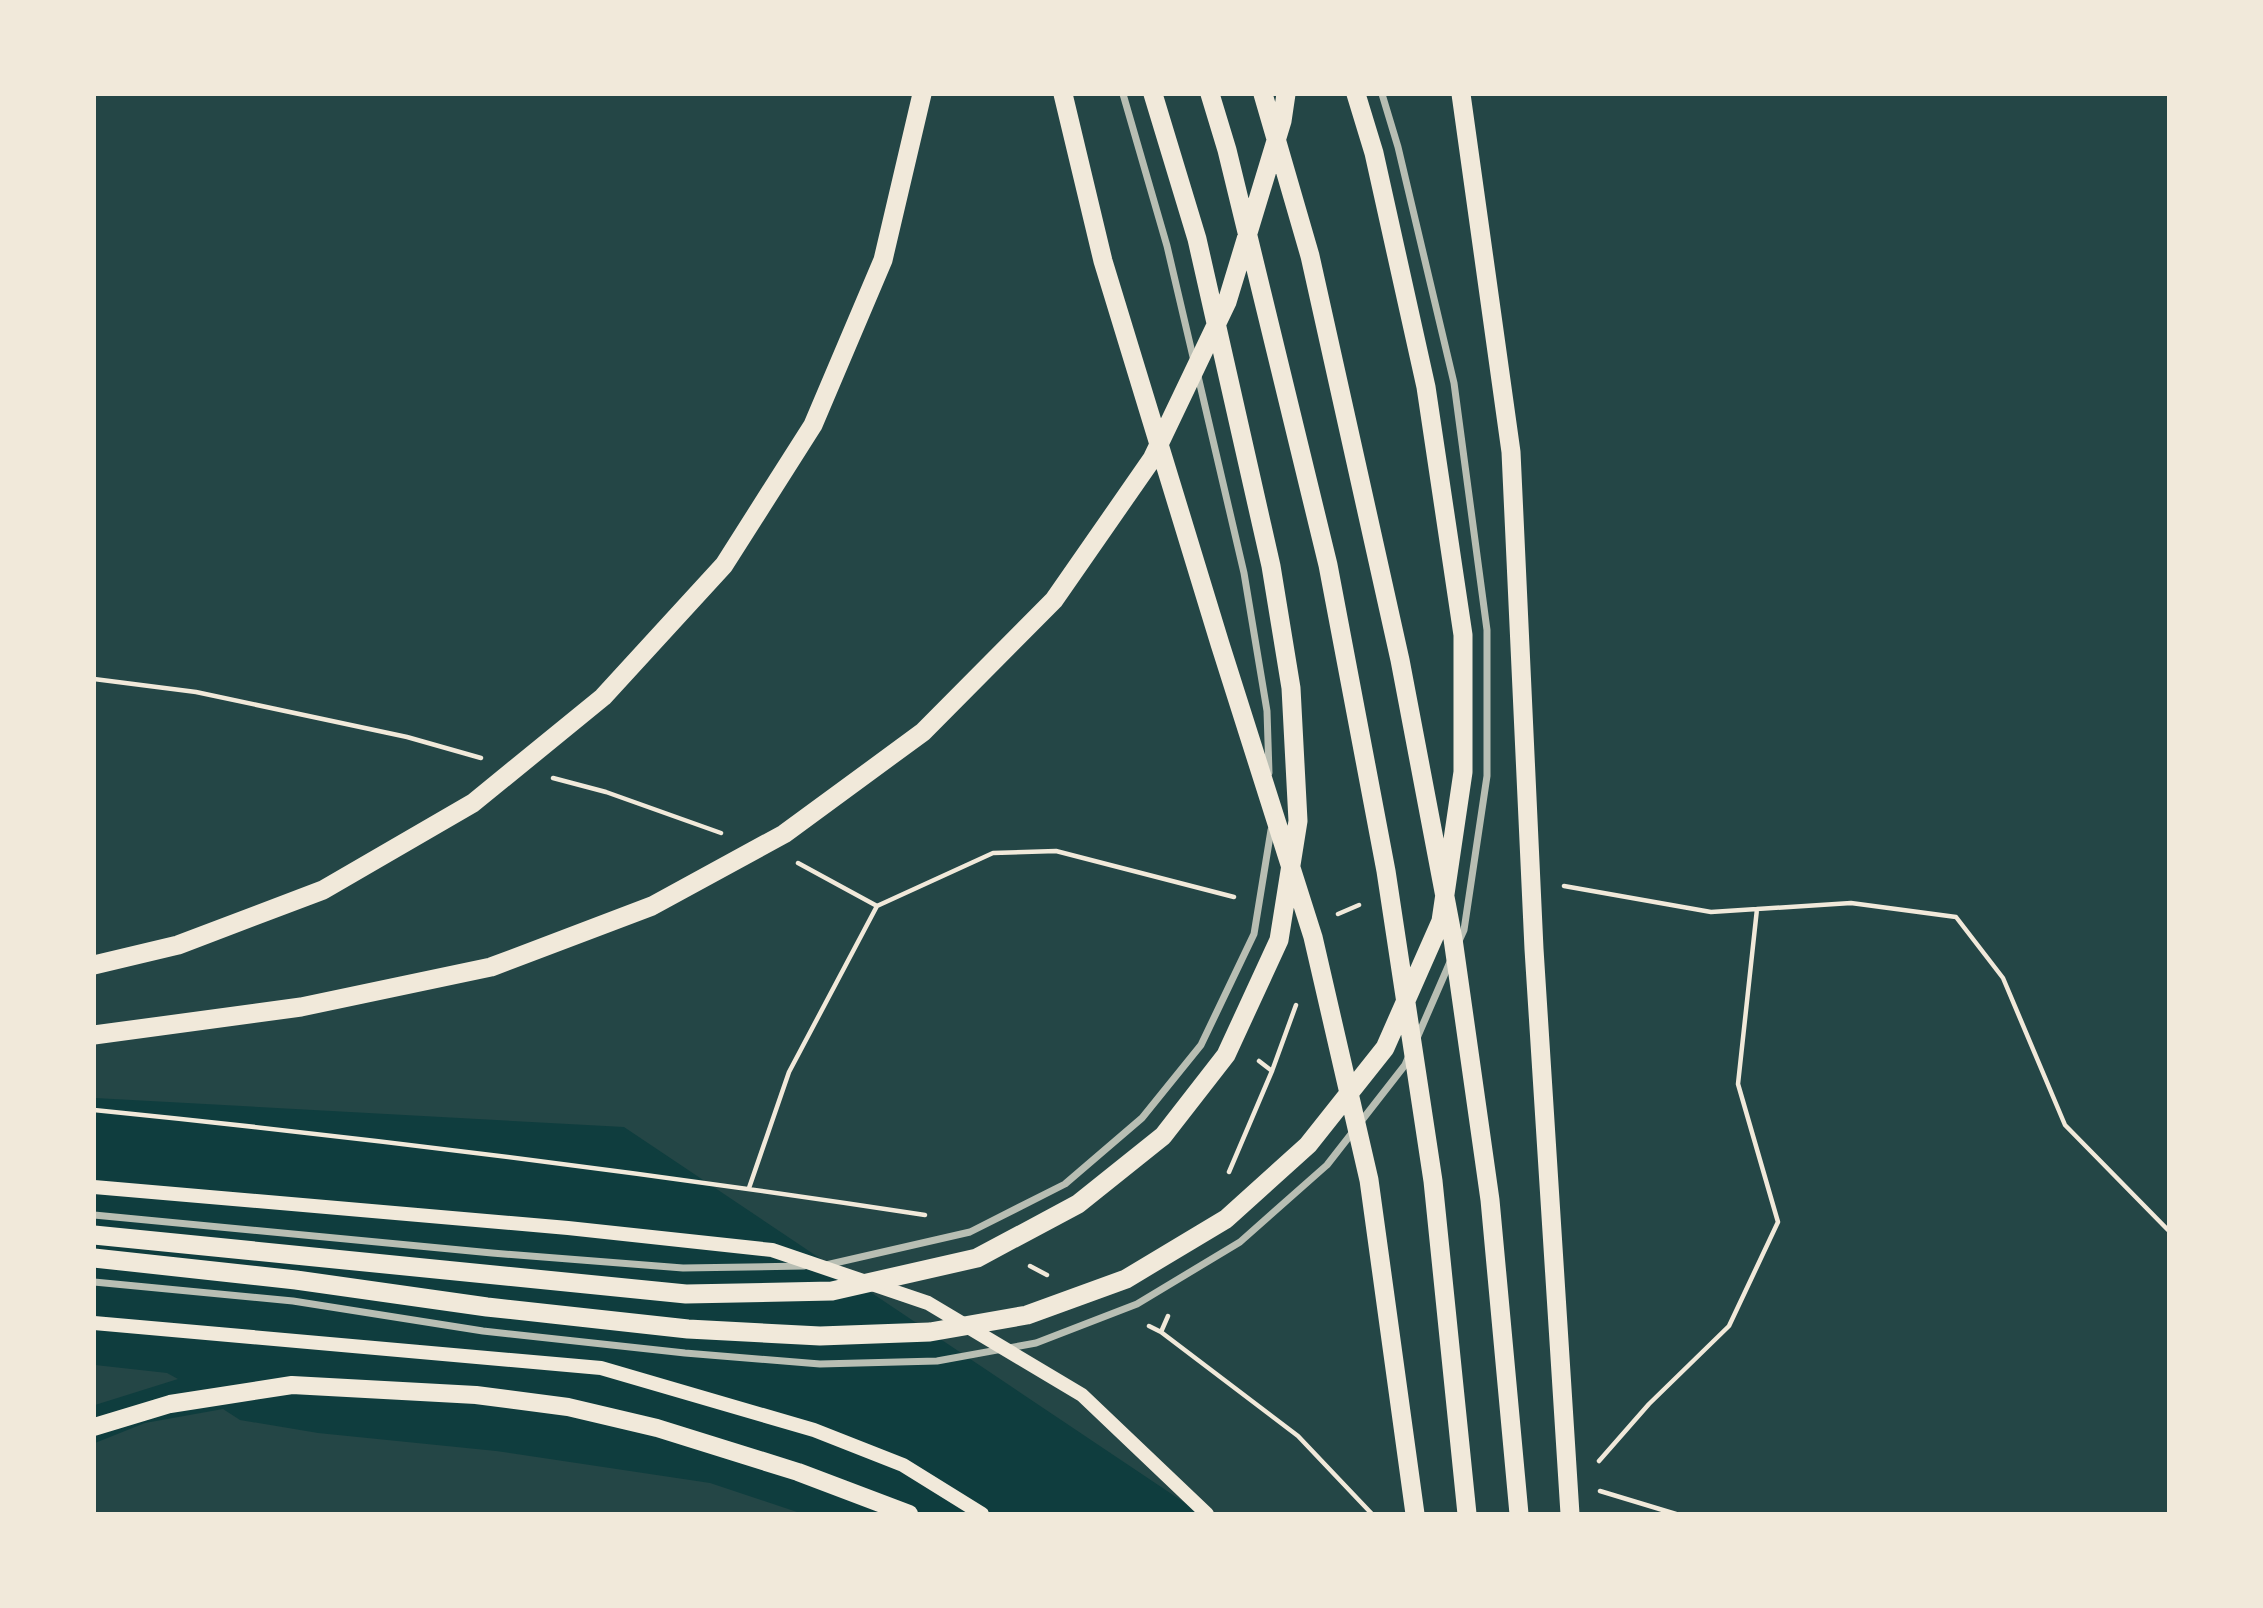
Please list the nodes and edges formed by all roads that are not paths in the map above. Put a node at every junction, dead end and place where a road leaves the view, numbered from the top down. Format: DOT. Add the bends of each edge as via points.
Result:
graph roads {
  1 [pos="922,94"];
  2 [pos="1063,94"];
  3 [pos="1123,94"];
  4 [pos="1153,94"];
  5 [pos="1210,94"];
  6 [pos="1263,94"];
  7 [pos="1286,94"];
  8 [pos="1356,94"];
  9 [pos="1382,94"];
  10 [pos="1461,94"];
  11 [pos="94,965"];
  12 [pos="94,1035"];
  13 [pos="94,1186"];
  14 [pos="94,1215"];
  15 [pos="94,1235"];
  16 [pos="94,1258"];
  17 [pos="94,1282"];
  18 [pos="94,1322"];
  19 [pos="94,1427"];
  20 [pos="909,1514"];
  21 [pos="982,1514"];
  22 [pos="1208,1514"];
  23 [pos="1415,1514"];
  24 [pos="1467,1514"];
  25 [pos="1520,1514"];
  26 [pos="1570,1514"];
  1 -- 11 [label="highway" via="883,260 813,425 724,565 603,697 473,803 323,890 178,945"];
  2 -- 23 [label="highway" via="1103,261 1313,937 1369,1181"];
  3 -- 14 [label="street" via="1167,246 1244,573 1267,710 1272,835 1254,934 1201,1045 1142,1118 1065,1184 970,1232 828,1265 683,1268"];
  4 -- 15 [label="highway" via="1197,239 1271,566 1292,688 1298,821 1279,940 1226,1055 1163,1136 1078,1205 977,1258 832,1292 686,1294"];
  5 -- 24 [label="highway" via="1328,565 1386,871 1433,1181"];
  6 -- 25 [label="highway" via="1313,270 1400,660 1453,939 1490,1200"];
  7 -- 12 [label="highway" via="1282,121 1227,302 1152,459 1054,600 923,732 784,834 652,906 491,967 300,1007"];
  8 -- 16 [label="highway" via="1374,153 1426,387 1463,635 1463,772 1441,921 1385,1048 1308,1145 1226,1219 1126,1279 1027,1315 930,1332 820,1336 688,1329"];
  9 -- 17 [label="street" via="1454,383 1487,630 1487,776 1464,930 1405,1065 1328,1165 1240,1242 1137,1304 1036,1343 937,1361 820,1364 685,1353 483,1331 293,1301"];
  10 -- 26 [label="highway" via="1511,452 1534,949"];
  13 -- 22 [label="main road" via="772,1250 928,1303 1082,1395"];
  18 -- 21 [label="main road" via="601,1368 814,1430 902,1465"];
  19 -- 20 [label="main road" via="170,1404 292,1385 476,1395 568,1407 657,1428 798,1472"];
}
